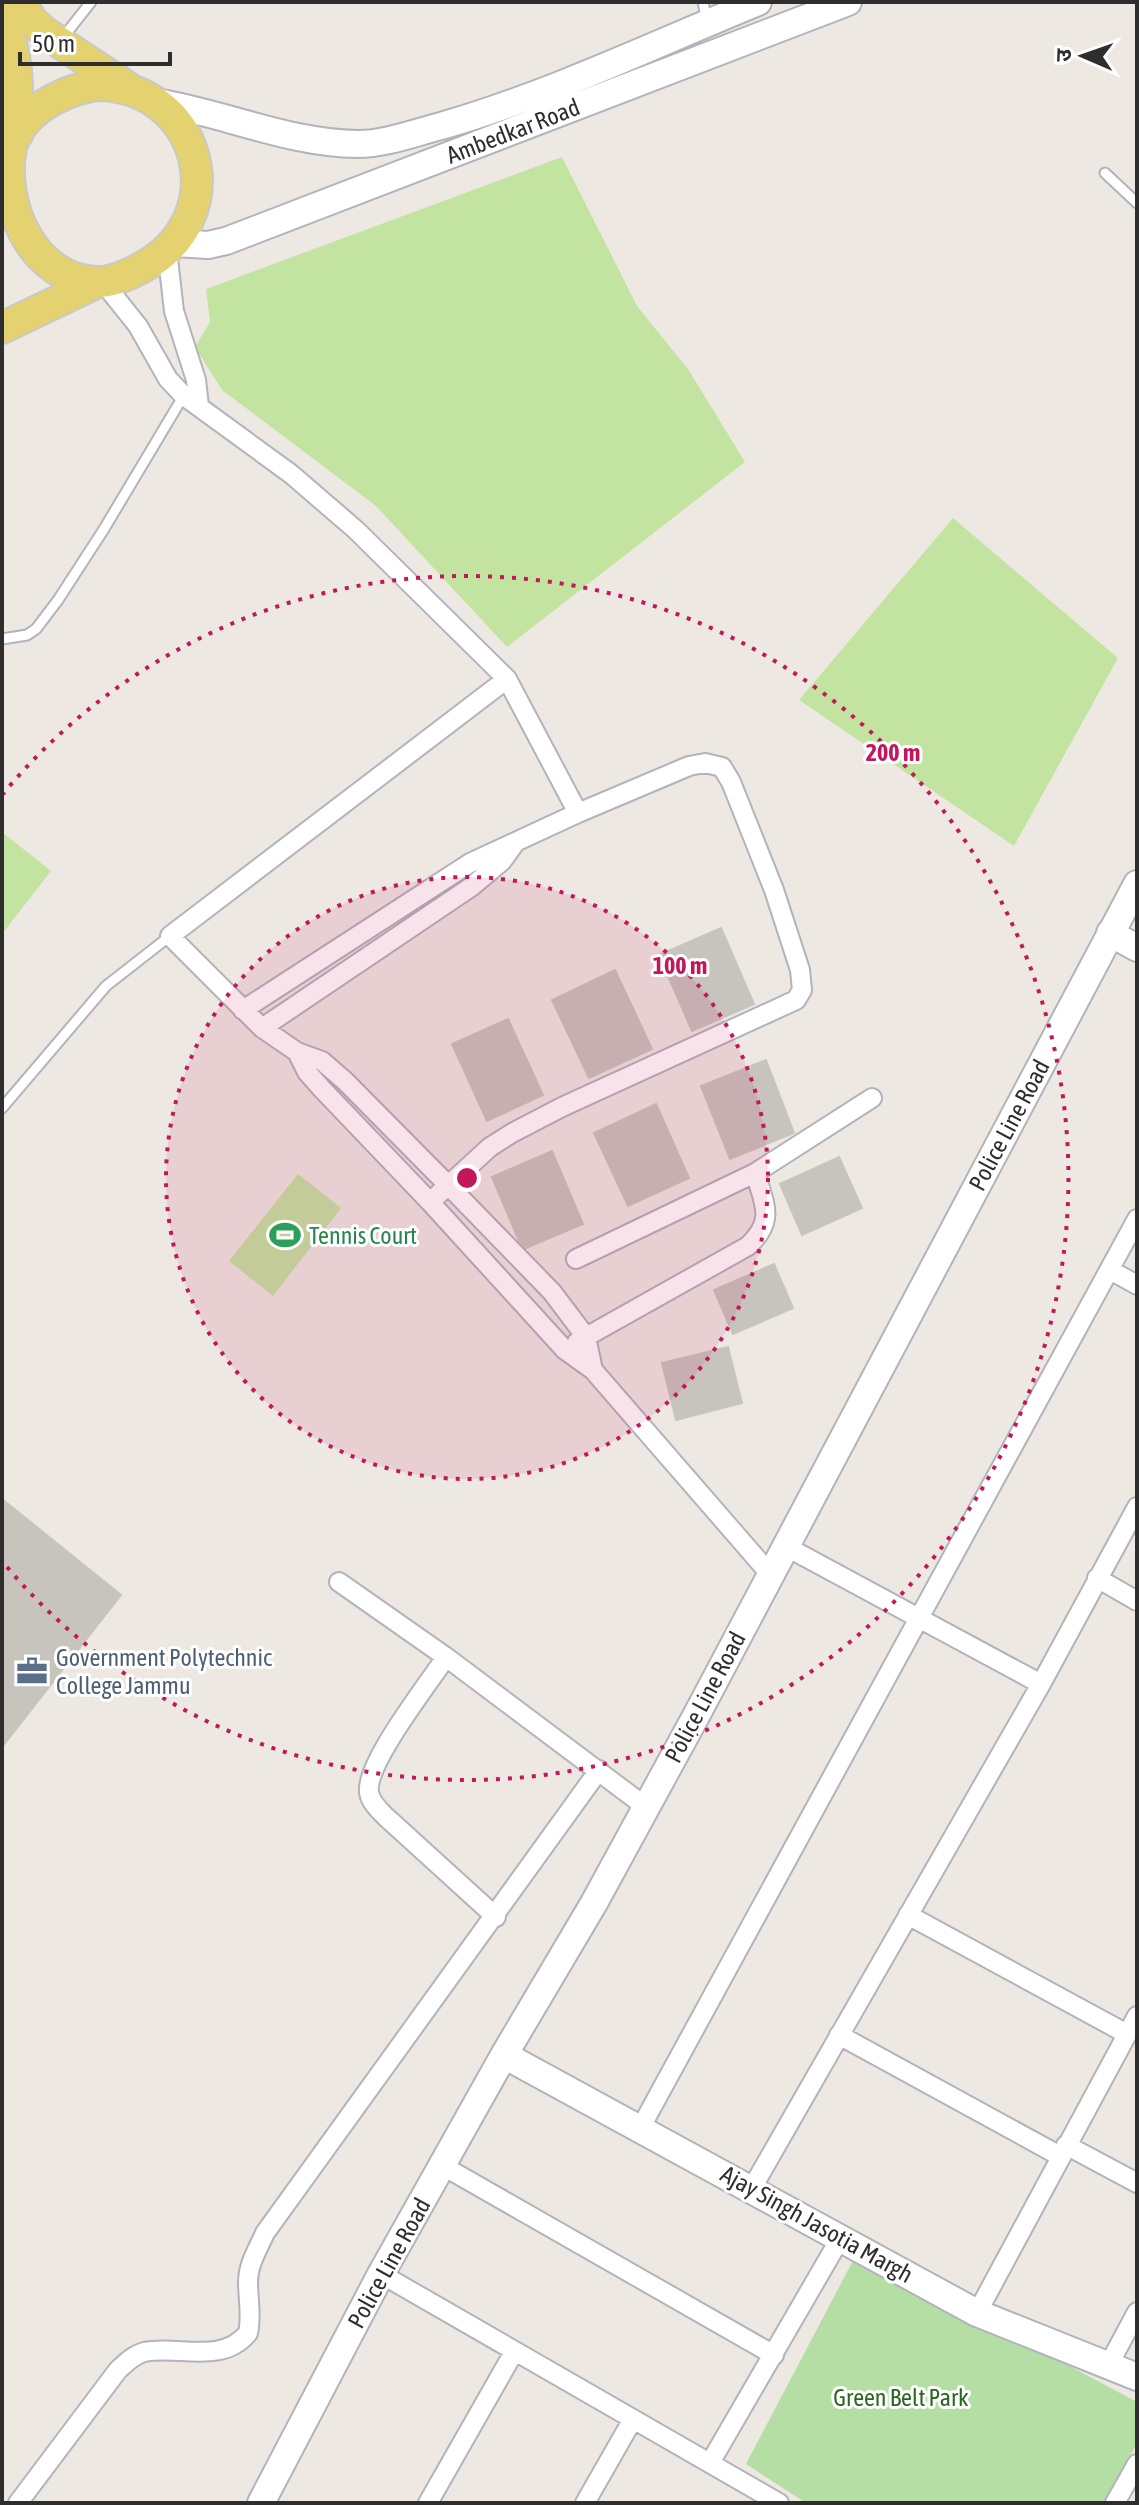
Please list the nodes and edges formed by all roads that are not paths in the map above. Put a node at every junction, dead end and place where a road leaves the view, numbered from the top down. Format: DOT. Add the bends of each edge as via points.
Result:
graph roads {
  1 [pos="20,2"];
  2 [pos="91,2"];
  3 [pos="758,2"];
  4 [pos="848,2"];
  5 [pos="705,12"];
  6 [pos="2,19"];
  7 [pos="59,43"];
  8 [pos="143,95"];
  9 [pos="10,147"];
  10 [pos="1105,173"];
  11 [pos="1137,203"];
  12 [pos="171,246"];
  13 [pos="100,282"];
  14 [pos="2,328"];
  15 [pos="191,401"];
  16 [pos="2,639"];
  17 [pos="507,679"];
  18 [pos="578,813"];
  19 [pos="515,843"];
  20 [pos="1137,884"];
  21 [pos="1110,933"];
  22 [pos="170,936"];
  23 [pos="1137,948"];
  24 [pos="243,1010"];
  25 [pos="262,1028"];
  26 [pos="297,1052"];
  27 [pos="872,1098"];
  28 [pos="2,1108"];
  29 [pos="755,1173"];
  30 [pos="447,1184"];
  31 [pos="430,1202"];
  32 [pos="1137,1219"];
  33 [pos="576,1259"];
  34 [pos="1110,1270"];
  35 [pos="1137,1285"];
  36 [pos="586,1337"];
  37 [pos="565,1350"];
  38 [pos="593,1370"];
  39 [pos="1137,1507"];
  40 [pos="785,1546"];
  41 [pos="770,1574"];
  42 [pos="1097,1578"];
  43 [pos="339,1582"];
  44 [pos="1137,1601"];
  45 [pos="920,1619"];
  46 [pos="446,1657"];
  47 [pos="1041,1684"];
  48 [pos="599,1770"];
  49 [pos="646,1807"];
  50 [pos="908,1915"];
  51 [pos="496,1917"];
  52 [pos="1137,2016"];
  53 [pos="1127,2034"];
  54 [pos="839,2035"];
  55 [pos="504,2055"];
  56 [pos="641,2127"];
  57 [pos="1063,2150"];
  58 [pos="443,2166"];
  59 [pos="1137,2183"];
  60 [pos="752,2188"];
  61 [pos="841,2237"];
  62 [pos="381,2274"];
  63 [pos="1137,2312"];
  64 [pos="977,2313"];
  65 [pos="514,2352"];
  66 [pos="774,2355"];
  67 [pos="1108,2366"];
  68 [pos="1137,2377"];
  69 [pos="633,2419"];
  70 [pos="710,2463"];
  71 [pos="1137,2464"];
  72 [pos="18,2503"];
  73 [pos="261,2503"];
  74 [pos="428,2503"];
  75 [pos="585,2503"];
  76 [pos="779,2503"];
  77 [pos="1115,2503"];
  1 -- 7 [label="main road" via="32,21"];
  2 -- 7 [label="lane"];
  3 -- 5 [label="main road"];
  4 -- 12 [label="main road, Ambedkar Road" via="226,241"];
  5 -- 8 [label="main road" via="491,111 361,144 288,137"];
  6 -- 9 [label="main road" via="15,65"];
  7 -- 8 [label="main road"];
  8 -- 9 [label="main road" via="95,85 67,91 46,104"];
  8 -- 12 [label="main road" via="170,115 188,140 197,175 194,208"];
  9 -- 13 [label="main road" via="7,187 23,237 59,272"];
  10 -- 11 [label="lane"];
  12 -- 13 [label="main road" via="134,272"];
  12 -- 15 [label="street" via="174,311 196,380"];
  13 -- 14 [label="main road"];
  13 -- 15 [label="street" via="138,326 168,379"];
  15 -- 16 [label="lane" via="36,629"];
  15 -- 17 [label="street" via="291,474 356,530"];
  17 -- 18 [label="street"];
  17 -- 22 [label="street"];
  18 -- 19 [label="street"];
  18 -- 30 [label="street" via="689,766 722,767 774,890 802,990 796,1000 512,1133"];
  19 -- 24 [label="street" via="470,863"];
  19 -- 25 [label="street" via="471,887"];
  20 -- 21 [label="main road, Police Line Road"];
  21 -- 23 [label="main road"];
  21 -- 40 [label="main road, Police Line Road"];
  22 -- 24 [label="street"];
  22 -- 28 [label="lane" via="106,986"];
  24 -- 25 [label="street"];
  25 -- 26 [label="street"];
  26 -- 30 [label="street" via="322,1061 345,1081"];
  26 -- 31 [label="street" via="322,1089"];
  27 -- 29 [label="street"];
  29 -- 33 [label="street"];
  29 -- 36 [label="street" via="766,1214 758,1237"];
  30 -- 31 [label="street"];
  30 -- 36 [label="street" via="552,1292"];
  31 -- 37 [label="street"];
  32 -- 34 [label="street"];
  34 -- 35 [label="street"];
  34 -- 45 [label="street"];
  36 -- 37 [label="street"];
  36 -- 38 [label="street"];
  37 -- 38 [label="street"];
  38 -- 41 [label="street"];
  39 -- 42 [label="street"];
  40 -- 41 [label="main road, Police Line Road"];
  40 -- 45 [label="street"];
  41 -- 49 [label="main road, Police Line Road"];
  42 -- 44 [label="street"];
  42 -- 47 [label="street"];
  43 -- 46 [label="street"];
  45 -- 47 [label="street"];
  45 -- 56 [label="street"];
  46 -- 48 [label="street"];
  46 -- 51 [label="street" via="379,1756 369,1792 386,1817"];
  47 -- 50 [label="street"];
  48 -- 49 [label="street"];
  48 -- 51 [label="street"];
  49 -- 55 [label="main road, Police Line Road"];
  50 -- 53 [label="street"];
  50 -- 54 [label="street"];
  51 -- 72 [label="street" via="265,2233 249,2275 248,2333 237,2344 216,2350 134,2356"];
  52 -- 53 [label="street"];
  53 -- 57 [label="street"];
  54 -- 57 [label="street"];
  54 -- 60 [label="street"];
  55 -- 56 [label="main road, Ajay Singh Jasotia Margh"];
  55 -- 58 [label="main road, Police Line Road"];
  56 -- 60 [label="main road, Ajay Singh Jasotia Margh"];
  57 -- 59 [label="street"];
  57 -- 64 [label="street"];
  58 -- 62 [label="main road, Police Line Road"];
  58 -- 66 [label="street"];
  60 -- 61 [label="main road, Ajay Singh Jasotia Margh"];
  61 -- 64 [label="main road, Ajay Singh Jasotia Margh"];
  61 -- 66 [label="street"];
  62 -- 65 [label="street"];
  62 -- 73 [label="main road, Police Line Road"];
  63 -- 67 [label="street"];
  64 -- 67 [label="main road, Ajay Singh Jasotia Margh"];
  65 -- 69 [label="street"];
  65 -- 74 [label="street"];
  66 -- 70 [label="street"];
  67 -- 68 [label="main road, Ajay Singh Jasotia Margh"];
  69 -- 70 [label="street"];
  69 -- 75 [label="street"];
  70 -- 76 [label="street"];
  71 -- 77 [label="street"];
}
